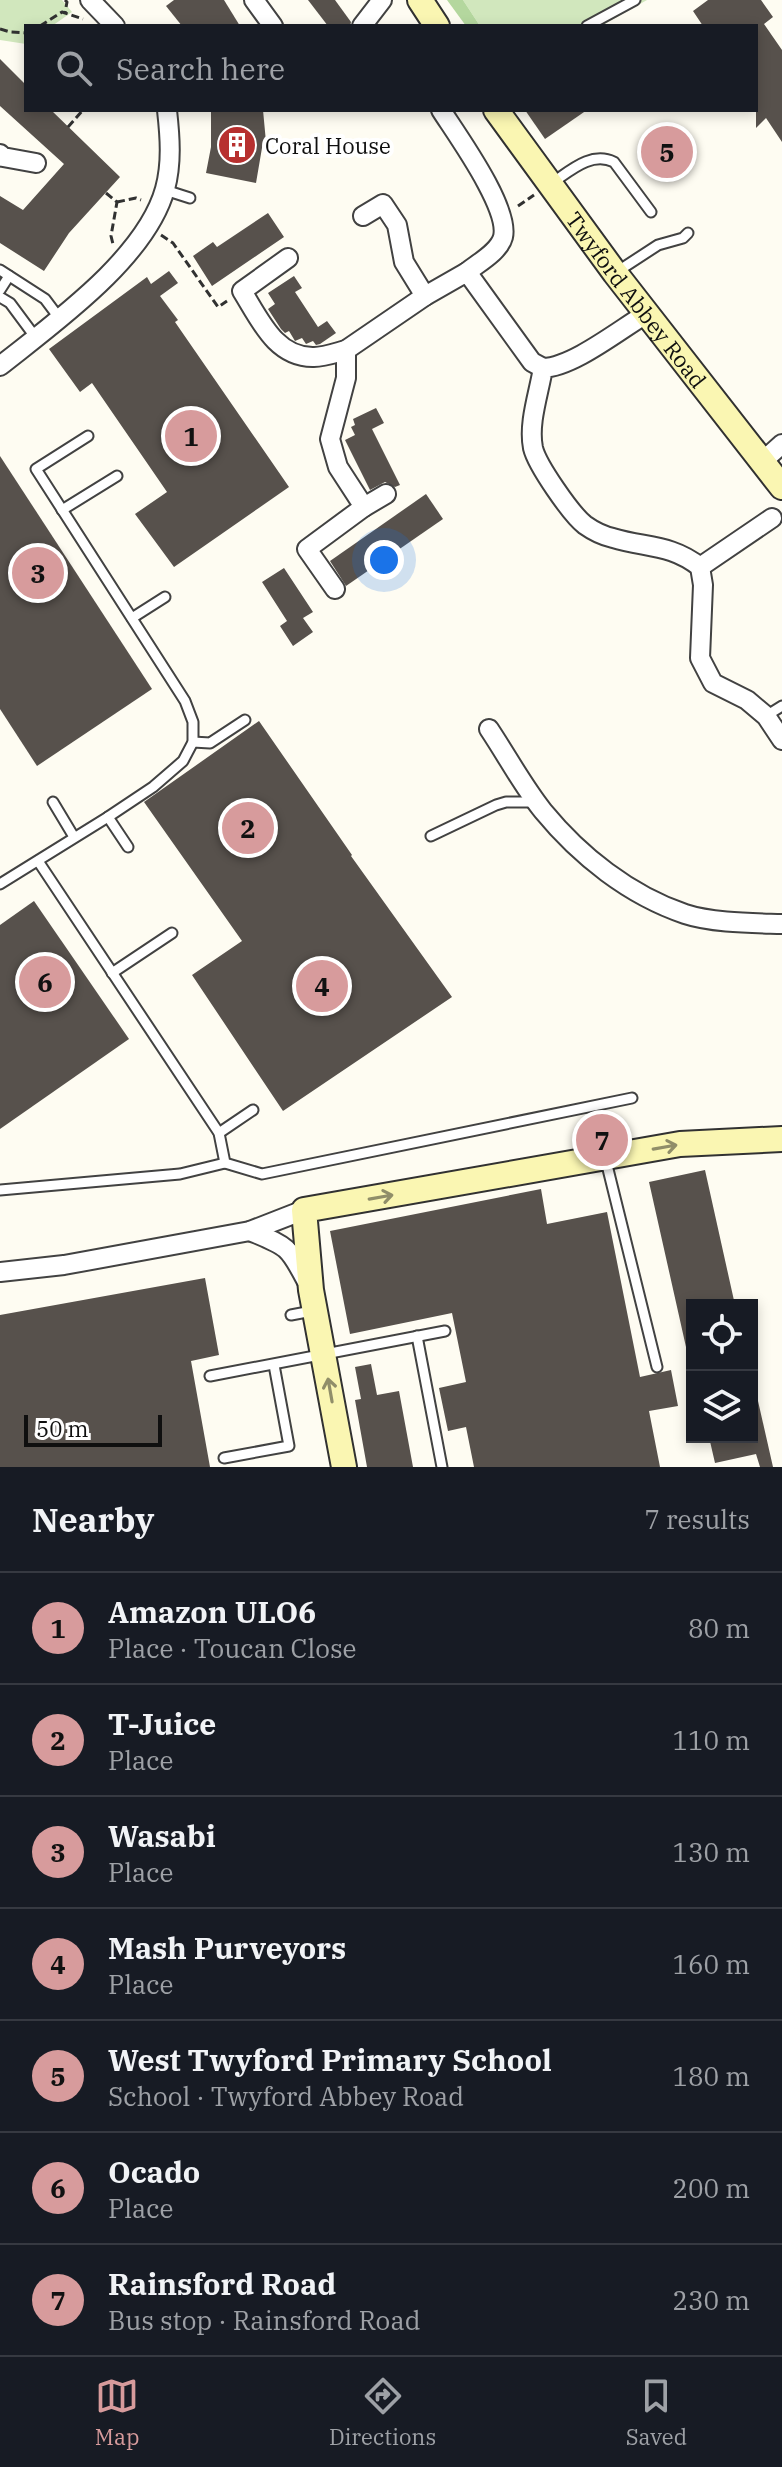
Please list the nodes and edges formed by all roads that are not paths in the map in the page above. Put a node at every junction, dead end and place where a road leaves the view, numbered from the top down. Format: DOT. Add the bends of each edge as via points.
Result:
graph roads {
  1 [pos="90,0"];
  2 [pos="254,0"];
  3 [pos="382,0"];
  4 [pos="420,0"];
  5 [pos="635,0"];
  6 [pos="113,24"];
  7 [pos="272,24"];
  8 [pos="364,24"];
  9 [pos="436,24"];
  10 [pos="591,24"];
  11 [pos="167,112"];
  12 [pos="442,112"];
  13 [pos="497,112"];
  14 [pos="0,154"];
  15 [pos="36,163"];
  16 [pos="549,185"];
  17 [pos="165,190"];
  18 [pos="190,198"];
  19 [pos="651,212"];
  20 [pos="363,216"];
  21 [pos="688,233"];
  22 [pos="288,258"];
  23 [pos="467,272"];
  24 [pos="4,273"];
  25 [pos="615,273"];
  26 [pos="0,290"];
  27 [pos="425,296"];
  28 [pos="0,297"];
  29 [pos="646,314"];
  30 [pos="60,319"];
  31 [pos="36,338"];
  32 [pos="346,350"];
  33 [pos="0,366"];
  34 [pos="543,368"];
  35 [pos="88,436"];
  36 [pos="782,444"];
  37 [pos="763,461"];
  38 [pos="117,476"];
  39 [pos="782,487"];
  40 [pos="386,494"];
  41 [pos="364,507"];
  42 [pos="62,510"];
  43 [pos="772,518"];
  44 [pos="700,567"];
  45 [pos="335,589"];
  46 [pos="165,597"];
  47 [pos="132,618"];
  48 [pos="774,711"];
  49 [pos="245,720"];
  50 [pos="489,729"];
  51 [pos="782,740"];
  52 [pos="193,742"];
  53 [pos="53,802"];
  54 [pos="537,802"];
  55 [pos="108,817"];
  56 [pos="431,836"];
  57 [pos="74,837"];
  58 [pos="128,847"];
  59 [pos="38,861"];
  60 [pos="0,884"];
  61 [pos="782,924"];
  62 [pos="172,933"];
  63 [pos="112,973"];
  64 [pos="632,1098"];
  65 [pos="253,1110"];
  66 [pos="219,1133"];
  67 [pos="782,1139"];
  68 [pos="605,1157"];
  69 [pos="225,1163"];
  70 [pos="0,1190"];
  71 [pos="304,1210"];
  72 [pos="250,1231"];
  73 [pos="0,1272"];
  74 [pos="306,1305"];
  75 [pos="445,1331"];
  76 [pos="417,1336"];
  77 [pos="323,1355"];
  78 [pos="274,1365"];
  79 [pos="657,1367"];
  80 [pos="210,1376"];
  81 [pos="224,1458"];
  82 [pos="344,1467"];
  83 [pos="442,1467"];
  1 -- 6 [label="street"];
  2 -- 7 [label="street"];
  3 -- 8 [label="street"];
  4 -- 9 [label="street"];
  5 -- 10 [label="lane"];
  11 -- 17 [label="street" via="171,146"];
  12 -- 23 [label="street" via="482,172 501,218 503,237"];
  13 -- 16 [label="street, Twyford Abbey Road"];
  14 -- 15 [label="street"];
  16 -- 19 [label="lane" via="591,159 605,158 614,162"];
  16 -- 25 [label="street, Twyford Abbey Road"];
  17 -- 18 [label="lane"];
  17 -- 30 [label="street" via="133,249"];
  20 -- 27 [label="street" via="383,204 397,225 404,262"];
  21 -- 25 [label="lane"];
  22 -- 32 [label="street" via="235,296 291,355 316,357"];
  23 -- 27 [label="street"];
  23 -- 34 [label="street" via="532,362"];
  24 -- 26 [label="lane"];
  24 -- 30 [label="lane" via="45,299"];
  25 -- 29 [label="street, Twyford Abbey Road"];
  27 -- 32 [label="street"];
  28 -- 31 [label="lane"];
  29 -- 34 [label="street" via="568,362"];
  29 -- 37 [label="street, Twyford Abbey Road"];
  30 -- 31 [label="street"];
  31 -- 33 [label="street"];
  32 -- 41 [label="street" via="346,378 330,439 338,467"];
  34 -- 44 [label="street" via="533,447 540,465 584,524 610,538 670,549"];
  35 -- 42 [label="lane" via="36,469"];
  36 -- 37 [label="street"];
  37 -- 39 [label="street, Twyford Abbey Road"];
  38 -- 42 [label="lane"];
  40 -- 41 [label="street"];
  41 -- 45 [label="street" via="307,549"];
  42 -- 47 [label="lane"];
  43 -- 44 [label="street"];
  44 -- 48 [label="street" via="700,658 713,683"];
  46 -- 47 [label="lane"];
  47 -- 52 [label="lane" via="185,701"];
  48 -- 51 [label="street"];
  49 -- 52 [label="lane" via="210,743"];
  50 -- 54 [label="street"];
  52 -- 55 [label="lane" via="183,761"];
  53 -- 57 [label="lane"];
  54 -- 56 [label="lane" via="496,805"];
  54 -- 61 [label="street" via="581,853 630,888 686,914"];
  55 -- 57 [label="lane"];
  55 -- 58 [label="lane"];
  57 -- 59 [label="lane"];
  59 -- 60 [label="lane"];
  59 -- 63 [label="lane"];
  62 -- 63 [label="lane"];
  63 -- 66 [label="lane"];
  64 -- 69 [label="lane" via="262,1174"];
  65 -- 66 [label="lane"];
  66 -- 69 [label="lane"];
  68 -- 67 [label="street, one-way" via="680,1144"];
  71 -- 68 [label="street, one-way"];
  68 -- 79 [label="lane"];
  69 -- 70 [label="lane" via="180,1174"];
  71 -- 72 [label="street"];
  71 -- 74 [label="street"];
  72 -- 73 [label="street"];
  72 -- 74 [label="street" via="292,1252"];
  74 -- 77 [label="street"];
  75 -- 76 [label="lane"];
  76 -- 77 [label="lane"];
  76 -- 83 [label="lane"];
  77 -- 78 [label="lane"];
  82 -- 77 [label="street, one-way"];
  78 -- 80 [label="lane"];
  78 -- 81 [label="lane" via="289,1446"];
}
